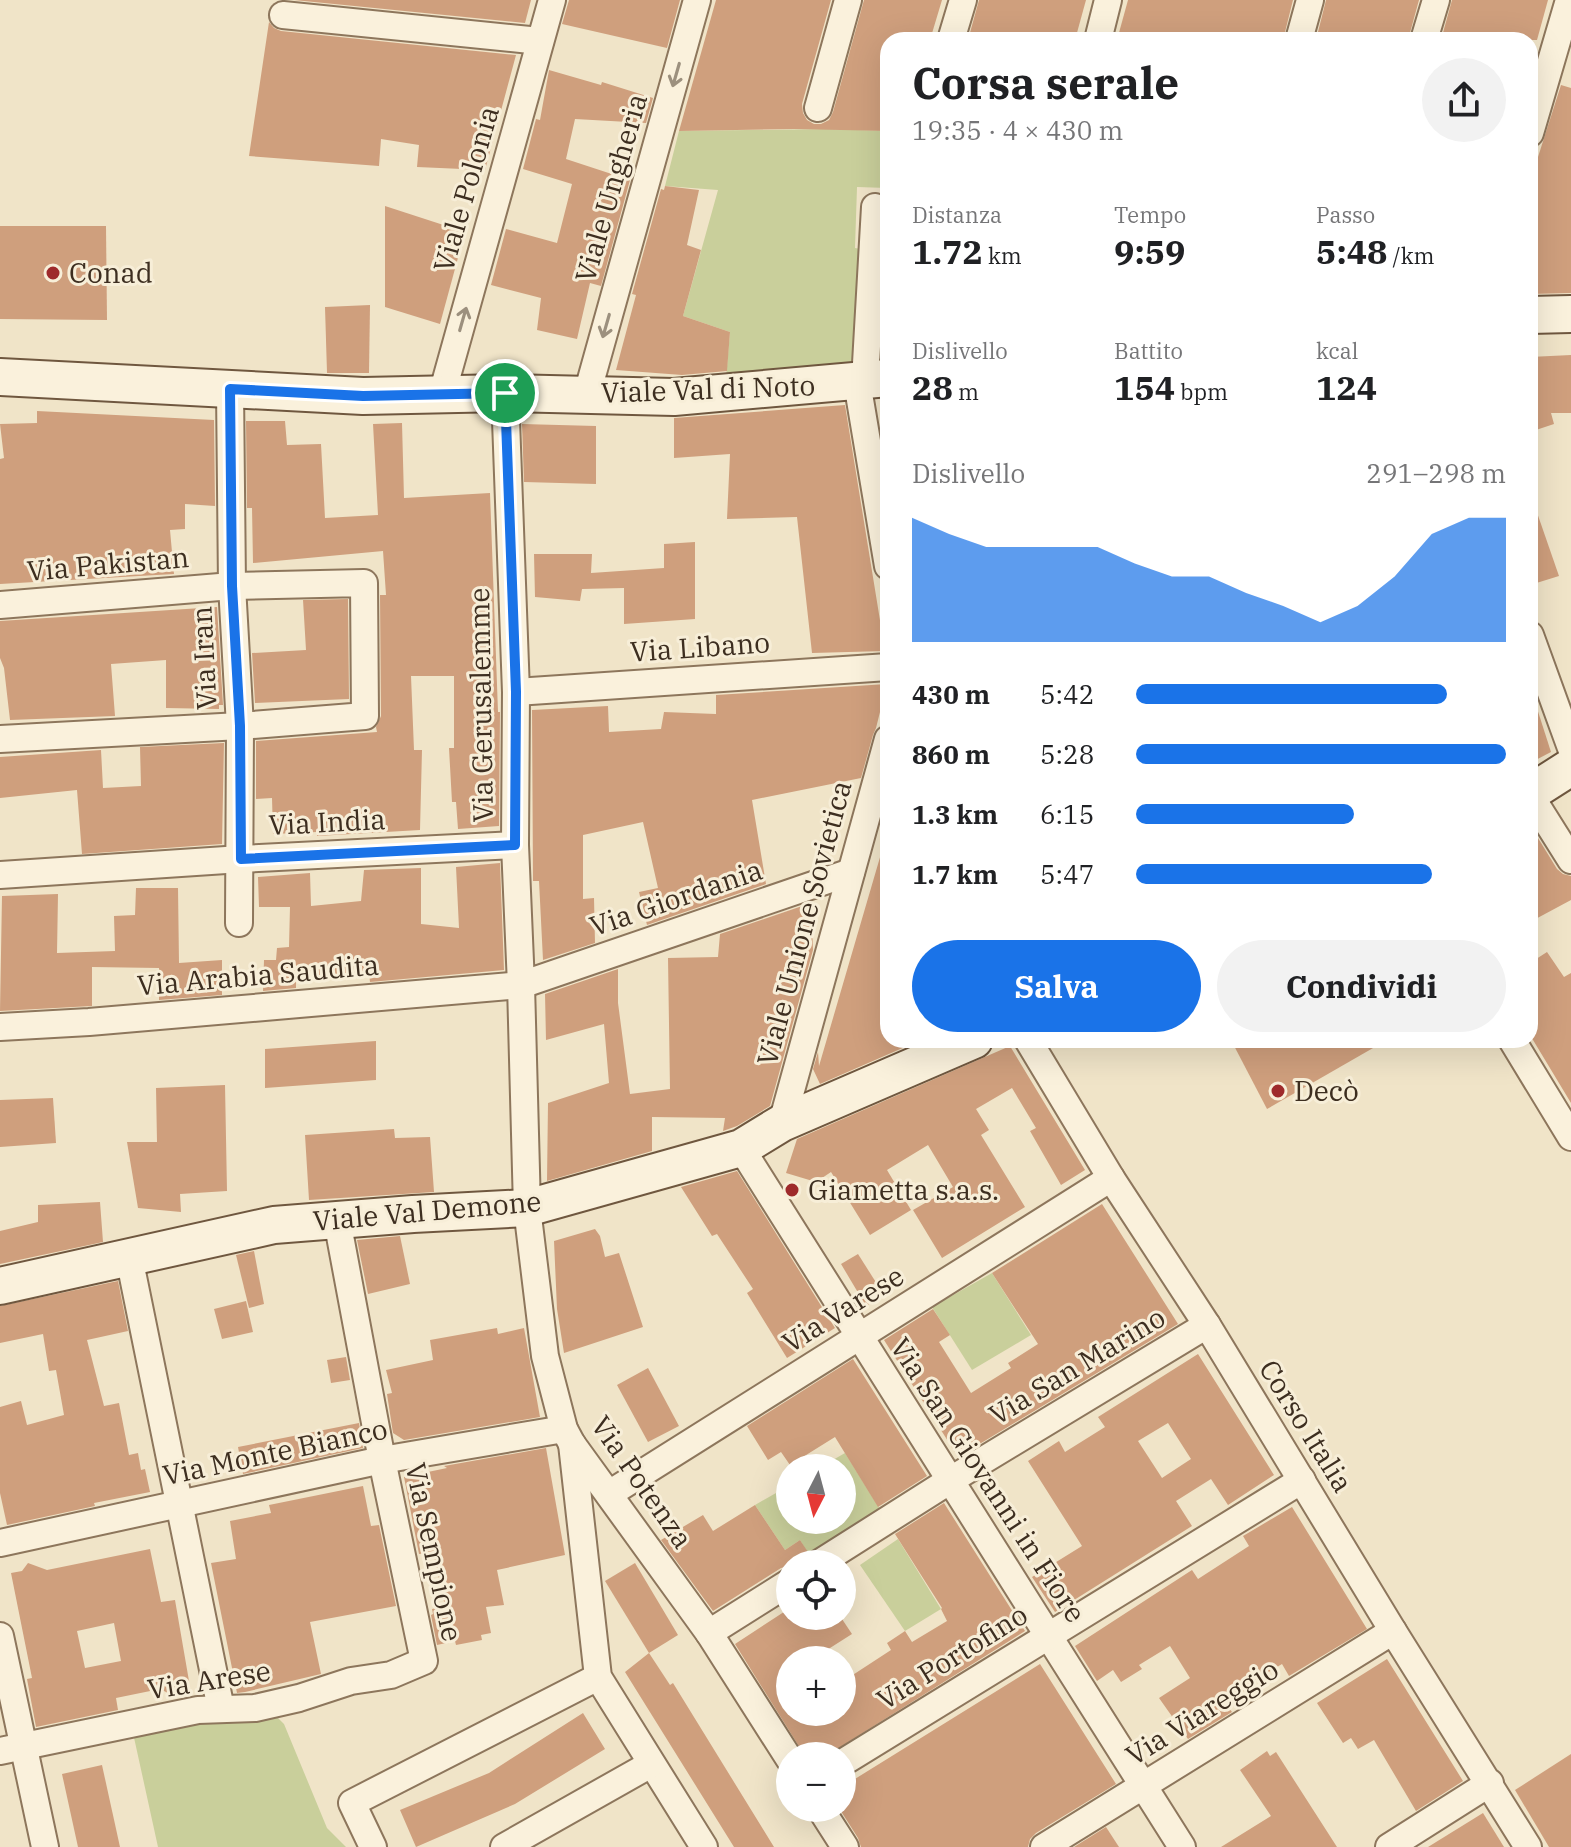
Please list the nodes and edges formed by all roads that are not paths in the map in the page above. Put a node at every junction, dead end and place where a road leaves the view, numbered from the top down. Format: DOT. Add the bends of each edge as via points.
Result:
graph roads {
  1 [pos="552,0"];
  2 [pos="697,0"];
  3 [pos="848,0"];
  4 [pos="963,0"];
  5 [pos="1108,0"];
  6 [pos="1310,0"];
  7 [pos="1436,0"];
  8 [pos="1569,0"];
  9 [pos="283,15"];
  10 [pos="953,32"];
  11 [pos="1100,32"];
  12 [pos="1301,32"];
  13 [pos="1426,32"];
  14 [pos="540,41"];
  15 [pos="1538,106"];
  16 [pos="818,108"];
  17 [pos="875,207"];
  18 [pos="1571,314"];
  19 [pos="1538,315"];
  20 [pos="0,377"];
  21 [pos="870,380"];
  22 [pos="230,389"];
  23 [pos="505,393"];
  24 [pos="442,394"];
  25 [pos="587,394"];
  26 [pos="880,483"];
  27 [pos="232,586"];
  28 [pos="0,605"];
  29 [pos="1538,657"];
  30 [pos="880,668"];
  31 [pos="516,692"];
  32 [pos="240,726"];
  33 [pos="0,739"];
  34 [pos="1571,748"];
  35 [pos="1571,767"];
  36 [pos="880,768"];
  37 [pos="1538,789"];
  38 [pos="1538,807"];
  39 [pos="515,845"];
  40 [pos="241,859"];
  41 [pos="1571,860"];
  42 [pos="851,872"];
  43 [pos="0,875"];
  44 [pos="239,923"];
  45 [pos="521,985"];
  46 [pos="0,1027"];
  47 [pos="955,1048"];
  48 [pos="1033,1048"];
  49 [pos="1517,1048"];
  50 [pos="782,1123"];
  51 [pos="1569,1130"];
  52 [pos="741,1148"];
  53 [pos="1111,1178"];
  54 [pos="527,1208"];
  55 [pos="337,1220"];
  56 [pos="129,1257"];
  57 [pos="0,1286"];
  58 [pos="1207,1325"];
  59 [pos="859,1337"];
  60 [pos="568,1436"];
  61 [pos="382,1460"];
  62 [pos="1302,1480"];
  63 [pos="949,1481"];
  64 [pos="609,1494"];
  65 [pos="180,1504"];
  66 [pos="0,1543"];
  67 [pos="840,1550"];
  68 [pos="776,1591"];
  69 [pos="1393,1631"];
  70 [pos="709,1633"];
  71 [pos="1049,1634"];
  72 [pos="0,1636"];
  73 [pos="424,1661"];
  74 [pos="598,1677"];
  75 [pos="221,1709"];
  76 [pos="779,1742"];
  77 [pos="12,1749"];
  78 [pos="856,1754"];
  79 [pos="651,1764"];
  80 [pos="1490,1783"];
  81 [pos="1143,1785"];
  82 [pos="829,1822"];
  83 [pos="45,1847"];
  84 [pos="373,1847"];
  85 [pos="504,1847"];
  86 [pos="704,1847"];
  87 [pos="845,1847"];
  88 [pos="1044,1847"];
  89 [pos="1182,1847"];
  90 [pos="1389,1847"];
  91 [pos="1528,1847"];
  1 -- 14 [label="street, Viale Polonia"];
  2 -- 25 [label="street, Viale Ungheria, one-way"];
  3 -- 16 [label="street"];
  4 -- 10 [label="street"];
  5 -- 11 [label="street"];
  6 -- 12 [label="street"];
  7 -- 13 [label="street"];
  8 -- 15 [label="street"];
  9 -- 14 [label="street"];
  24 -- 14 [label="street, Viale Polonia, one-way"];
  17 -- 21 [label="street"];
  18 -- 19 [label="street"];
  20 -- 22 [label="street, Viale Val di Noto"];
  21 -- 25 [label="street, Viale Val di Noto" via="674,397"];
  21 -- 26 [label="street"];
  22 -- 24 [label="street, Viale Val di Noto"];
  22 -- 27 [label="street, Via Iran"];
  23 -- 24 [label="street, Viale Val di Noto"];
  23 -- 25 [label="street, Viale Val di Noto"];
  23 -- 31 [label="street, Via Gerusalemme"];
  27 -- 28 [label="street, Via Pakistan"];
  27 -- 32 [label="street, Via Iran"];
  27 -- 32 [label="street, Via Pakistan" via="364,583 365,716"];
  29 -- 34 [label="street"];
  30 -- 31 [label="street, Via Libano"];
  31 -- 39 [label="street, Via Gerusalemme"];
  32 -- 33 [label="street"];
  32 -- 40 [label="street, Via Iran"];
  35 -- 37 [label="street"];
  36 -- 42 [label="street, Viale Unione Sovietica"];
  38 -- 41 [label="street"];
  39 -- 40 [label="street, Via India"];
  39 -- 45 [label="street, Via Gerusalemme"];
  40 -- 43 [label="street, Via India"];
  40 -- 44 [label="street, Via Iran"];
  42 -- 45 [label="street, Via Giordania"];
  42 -- 50 [label="street, Viale Unione Sovietica"];
  45 -- 46 [label="street, Via Arabia Saudita"];
  45 -- 54 [label="street, Via Gerusalemme"];
  47 -- 50 [label="street, Viale Val Demone"];
  48 -- 53 [label="street, Corso Italia"];
  49 -- 51 [label="street"];
  50 -- 52 [label="street, Viale Val Demone"];
  52 -- 54 [label="street, Viale Val Demone"];
  52 -- 59 [label="street, Via San Giovanni in Fiore"];
  53 -- 58 [label="street, Corso Italia"];
  53 -- 59 [label="street, Via Varese"];
  54 -- 55 [label="street, Viale Val Demone"];
  54 -- 60 [label="street, Via Potenza" via="545,1356"];
  55 -- 56 [label="street, Viale Val Demone" via="274,1225"];
  55 -- 61 [label="street, Via Sempione"];
  56 -- 57 [label="street, Viale Val Demone"];
  56 -- 65 [label="street"];
  58 -- 62 [label="street, Corso Italia"];
  58 -- 63 [label="street, Via San Marino"];
  59 -- 63 [label="street, Via San Giovanni in Fiore"];
  59 -- 64 [label="street, Via Varese"];
  60 -- 61 [label="street, Via Monte Bianco"];
  60 -- 64 [label="street, Via Potenza"];
  60 -- 74 [label="street"];
  61 -- 65 [label="street, Via Monte Bianco"];
  61 -- 73 [label="street, Via Sempione"];
  62 -- 69 [label="street, Corso Italia"];
  62 -- 71 [label="street, Via Portofino"];
  63 -- 67 [label="street, Via San Marino"];
  63 -- 71 [label="street, Via San Giovanni in Fiore"];
  64 -- 70 [label="street, Via Potenza"];
  65 -- 66 [label="street, Via Monte Bianco"];
  65 -- 75 [label="street"];
  68 -- 70 [label="street"];
  69 -- 80 [label="street, Corso Italia"];
  69 -- 81 [label="street, Via Viareggio"];
  70 -- 76 [label="street, Via Potenza"];
  71 -- 78 [label="street, Via Portofino"];
  71 -- 81 [label="street, Via San Giovanni in Fiore"];
  72 -- 77 [label="street"];
  73 -- 75 [label="street, Via Arese" via="391,1675 299,1698"];
  74 -- 79 [label="street"];
  74 -- 84 [label="street" via="352,1803"];
  75 -- 77 [label="street, Via Arese"];
  77 -- 83 [label="street"];
  79 -- 85 [label="street"];
  79 -- 86 [label="street"];
  80 -- 90 [label="street"];
  80 -- 91 [label="street, Corso Italia"];
  81 -- 88 [label="street, Via Viareggio"];
  81 -- 89 [label="street, Via San Giovanni in Fiore"];
  82 -- 87 [label="street"];
}
